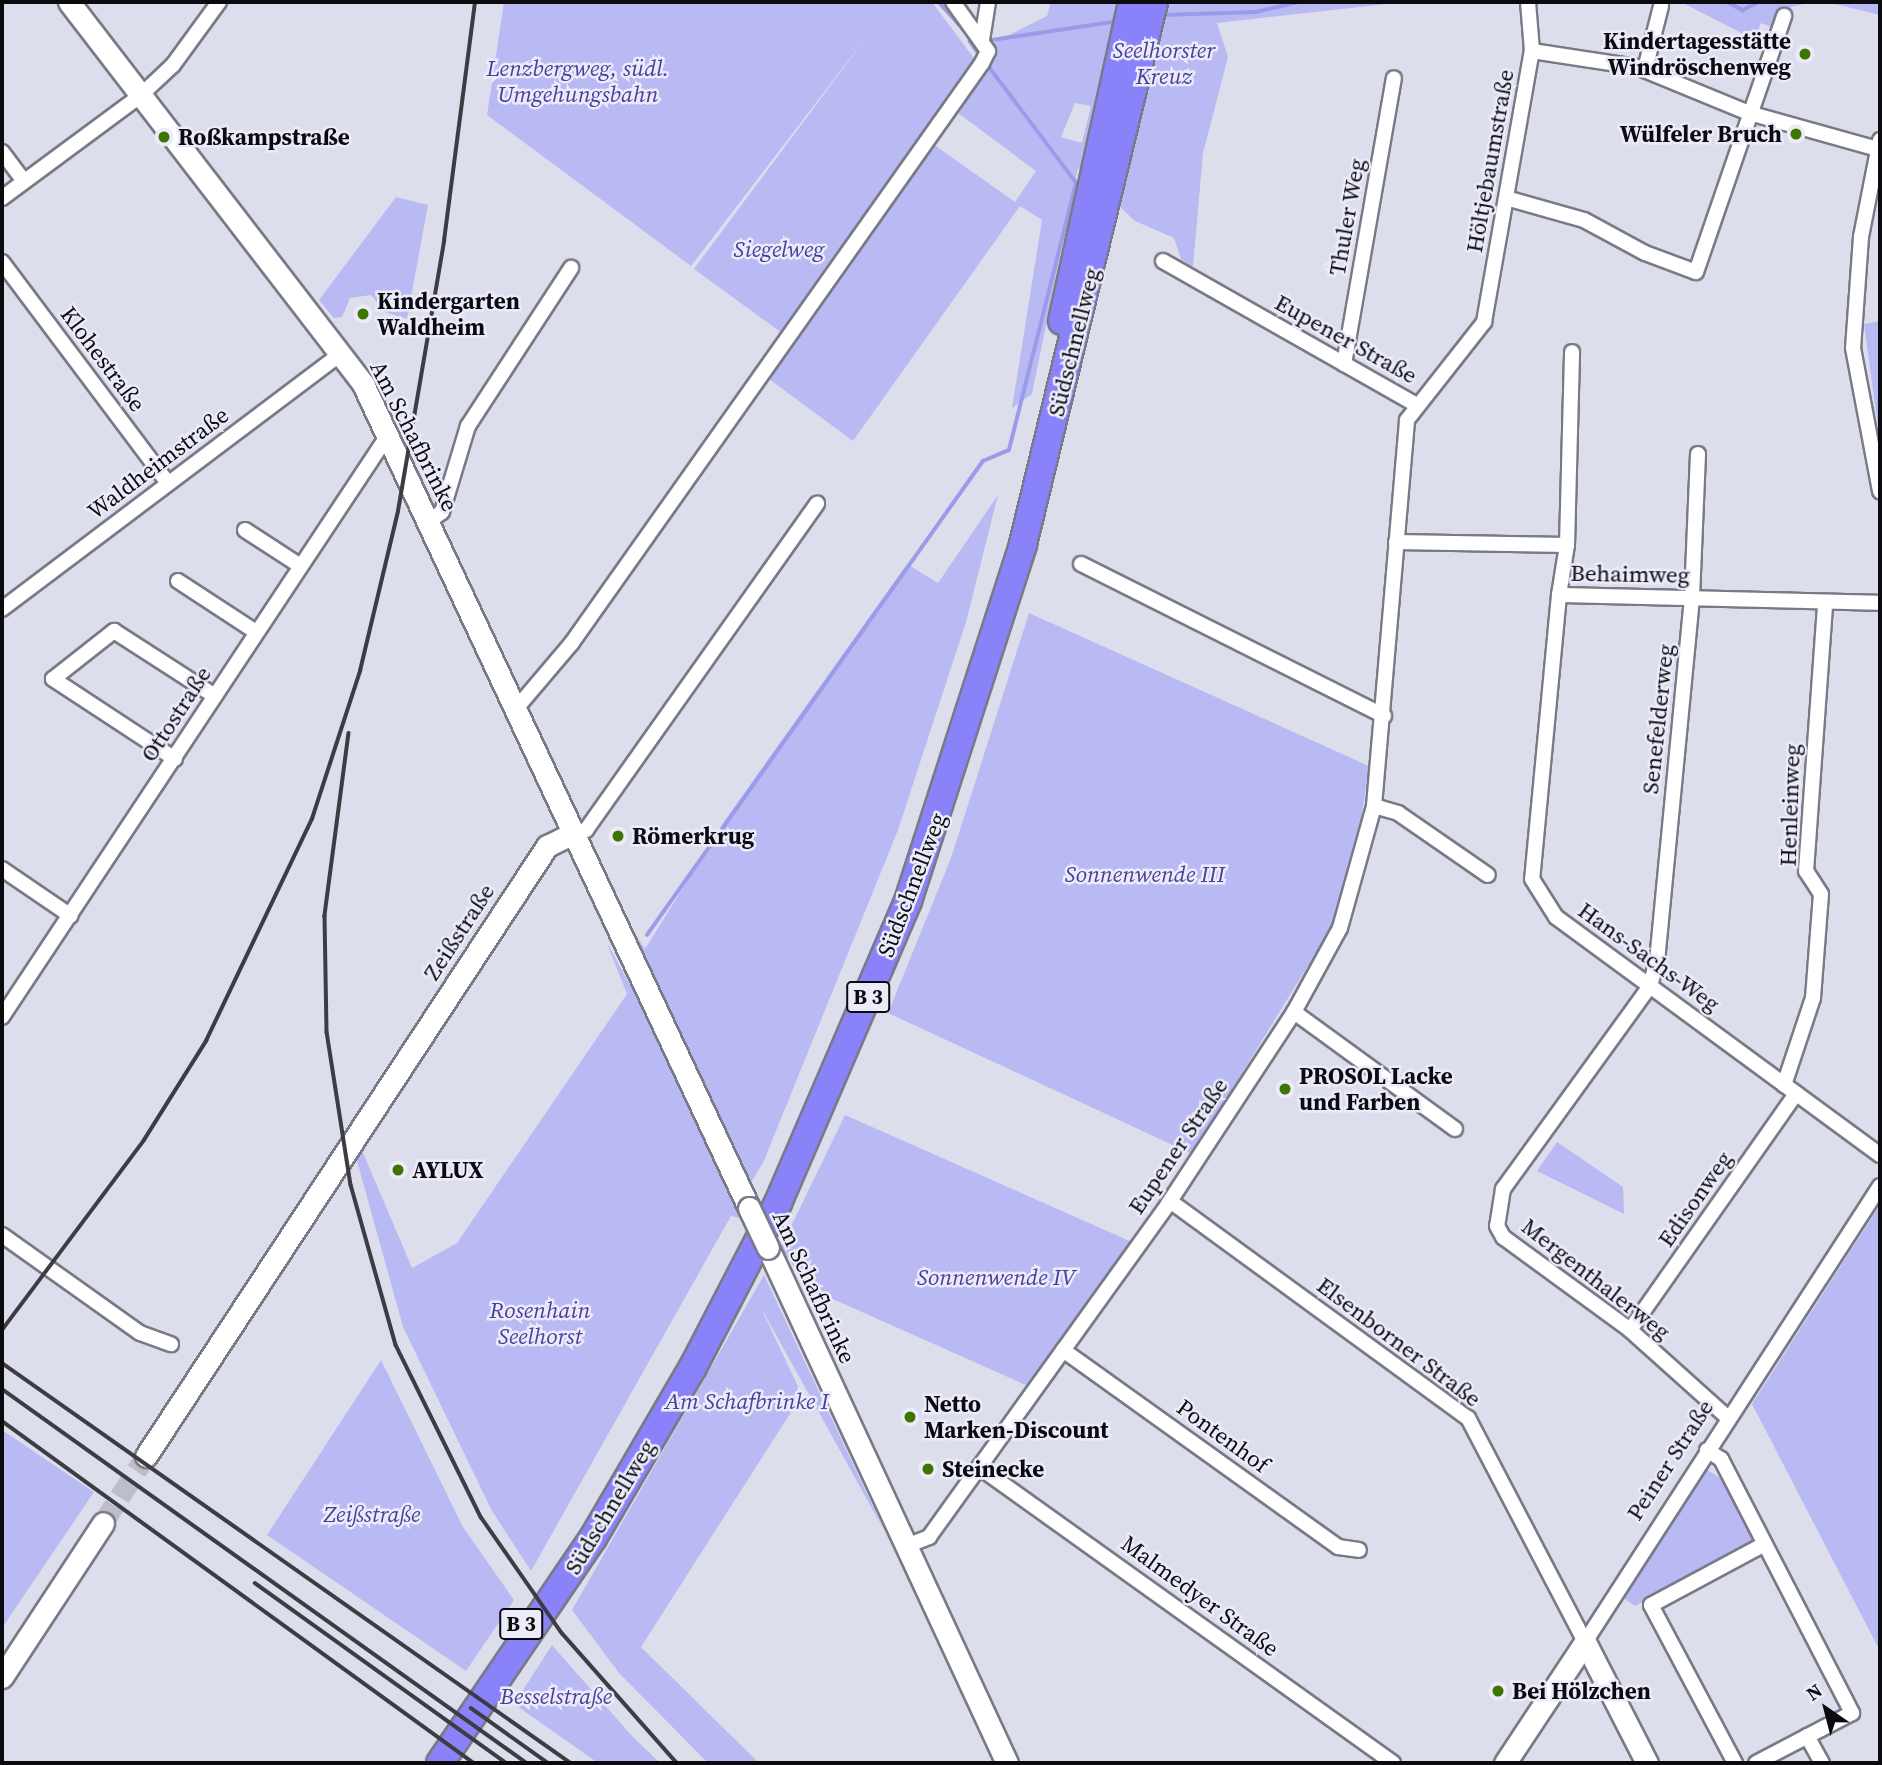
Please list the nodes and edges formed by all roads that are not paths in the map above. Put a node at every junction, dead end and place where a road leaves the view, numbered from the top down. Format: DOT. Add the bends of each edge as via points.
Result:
graph roads {
  1 [pos="69,2"];
  2 [pos="219,2"];
  3 [pos="953,2"];
  4 [pos="988,2"];
  5 [pos="1132,2"];
  6 [pos="1154,2"];
  7 [pos="1528,2"];
  8 [pos="1661,6"];
  9 [pos="1784,16"];
  10 [pos="985,46"];
  11 [pos="1532,51"];
  12 [pos="1645,69"];
  13 [pos="1394,78"];
  14 [pos="141,95"];
  15 [pos="1749,113"];
  16 [pos="1879,145"];
  17 [pos="2,152"];
  18 [pos="1107,152"];
  19 [pos="24,181"];
  20 [pos="2,198"];
  21 [pos="1506,198"];
  22 [pos="1163,261"];
  23 [pos="2,262"];
  24 [pos="571,268"];
  25 [pos="1572,352"];
  26 [pos="341,354"];
  27 [pos="1345,364"];
  28 [pos="1416,405"];
  29 [pos="388,435"];
  30 [pos="1698,454"];
  31 [pos="168,483"];
  32 [pos="1880,491"];
  33 [pos="817,504"];
  34 [pos="428,522"];
  35 [pos="245,530"];
  36 [pos="1396,542"];
  37 [pos="1566,545"];
  38 [pos="1081,564"];
  39 [pos="299,565"];
  40 [pos="178,581"];
  41 [pos="1559,595"];
  42 [pos="1692,598"];
  43 [pos="1825,603"];
  44 [pos="1880,603"];
  45 [pos="2,609"];
  46 [pos="256,632"];
  47 [pos="215,696"];
  48 [pos="515,710"];
  49 [pos="1384,716"];
  50 [pos="175,759"];
  51 [pos="1374,806"];
  52 [pos="572,834"];
  53 [pos="2,869"];
  54 [pos="1488,875"];
  55 [pos="71,916"];
  56 [pos="1650,986"];
  57 [pos="1294,1012"];
  58 [pos="2,1017"];
  59 [pos="1790,1089"];
  60 [pos="1455,1129"];
  61 [pos="1880,1155"];
  62 [pos="1880,1186"];
  63 [pos="1170,1201"];
  64 [pos="2,1235"];
  65 [pos="1630,1330"];
  66 [pos="171,1344"];
  67 [pos="1063,1350"];
  68 [pos="1728,1418"];
  69 [pos="1707,1450"];
  70 [pos="146,1456"];
  71 [pos="979,1467"];
  72 [pos="103,1523"];
  73 [pos="1765,1544"];
  74 [pos="906,1546"];
  75 [pos="1359,1550"];
  76 [pos="1585,1642"];
  77 [pos="2,1677"];
  78 [pos="1807,1736"];
  79 [pos="425,1763"];
  80 [pos="440,1763"];
  81 [pos="1007,1763"];
  82 [pos="1393,1763"];
  83 [pos="1505,1763"];
  84 [pos="1647,1763"];
  85 [pos="1735,1763"];
  86 [pos="1756,1763"];
  87 [pos="1822,1763"];
  1 -- 14 [label="street, Am Schafbrinke"];
  2 -- 14 [label="street" via="173,65"];
  3 -- 10 [label="street"];
  4 -- 10 [label="street"];
  5 -- 18 [label="highway, Südschnellweg / B 3"];
  6 -- 18 [label="highway, Südschnellweg / B 3"];
  7 -- 11 [label="street"];
  8 -- 12 [label="street"];
  9 -- 15 [label="street"];
  10 -- 48 [label="street" via="571,643"];
  11 -- 12 [label="street, Höltjebaumstraße"];
  11 -- 21 [label="street, Höltjebaumstraße"];
  12 -- 15 [label="street, Höltjebaumstraße"];
  13 -- 27 [label="street, Thuler Weg"];
  14 -- 19 [label="street"];
  14 -- 26 [label="street, Am Schafbrinke"];
  15 -- 16 [label="street, Höltjebaumstraße"];
  15 -- 21 [label="street" via="1696,272 1645,253 1584,220"];
  16 -- 32 [label="street" via="1857,264 1853,348"];
  17 -- 19 [label="street"];
  18 -- 79 [label="highway, Südschnellweg / B 3" via="987,625 938,780 830,1058 726,1276 629,1452"];
  18 -- 80 [label="highway, Südschnellweg / B 3" via="999,630 908,901 841,1064 766,1226 640,1459"];
  19 -- 20 [label="street"];
  21 -- 28 [label="street, Höltjebaumstraße" via="1484,322"];
  22 -- 27 [label="street, Eupener Straße"];
  23 -- 31 [label="street, Klohestraße"];
  24 -- 34 [label="street" via="468,426 442,512"];
  25 -- 37 [label="street"];
  26 -- 29 [label="street, Am Schafbrinke"];
  26 -- 31 [label="street, Waldheimstraße"];
  27 -- 28 [label="street, Eupener Straße"];
  28 -- 36 [label="street, Eupener Straße" via="1403,440"];
  29 -- 34 [label="street, Am Schafbrinke"];
  29 -- 39 [label="street, Ottostraße"];
  30 -- 42 [label="street, Senefelderweg"];
  31 -- 45 [label="street, Waldheimstraße"];
  33 -- 52 [label="street" via="586,830"];
  34 -- 48 [label="street, Am Schafbrinke"];
  35 -- 39 [label="street"];
  36 -- 37 [label="street, Behaimweg"];
  36 -- 49 [label="street, Eupener Straße"];
  37 -- 41 [label="street, Behaimweg"];
  38 -- 49 [label="street"];
  39 -- 46 [label="street, Ottostraße"];
  40 -- 46 [label="street"];
  41 -- 42 [label="street, Behaimweg"];
  41 -- 56 [label="street, Hans-Sachs-Weg" via="1532,879 1556,917"];
  42 -- 43 [label="street, Behaimweg"];
  42 -- 56 [label="street, Senefelderweg"];
  43 -- 44 [label="street, Behaimweg"];
  43 -- 59 [label="street, Henleinweg" via="1806,871 1821,894 1813,998"];
  46 -- 47 [label="street, Ottostraße"];
  47 -- 50 [label="street, Ottostraße"];
  47 -- 50 [label="street" via="114,631 53,679"];
  48 -- 52 [label="street, Am Schafbrinke"];
  49 -- 51 [label="street, Eupener Straße"];
  50 -- 55 [label="street, Ottostraße"];
  51 -- 54 [label="street" via="1398,813"];
  51 -- 57 [label="street, Eupener Straße" via="1340,928"];
  52 -- 70 [label="street, Zeißstraße" via="547,846"];
  52 -- 74 [label="street, Am Schafbrinke, bridge"];
  53 -- 55 [label="street"];
  55 -- 58 [label="street, Ottostraße"];
  56 -- 59 [label="street, Hans-Sachs-Weg"];
  56 -- 65 [label="street, Mergenthalerweg" via="1503,1189 1496,1208 1503,1237"];
  57 -- 60 [label="street"];
  57 -- 63 [label="street, Eupener Straße"];
  59 -- 61 [label="street, Hans-Sachs-Weg"];
  59 -- 65 [label="street, Edisonweg"];
  62 -- 68 [label="street, Peiner Straße"];
  63 -- 67 [label="street, Eupener Straße"];
  63 -- 76 [label="street, Elsenborner Straße" via="1468,1418"];
  64 -- 66 [label="street" via="140,1333"];
  65 -- 68 [label="street, Mergenthalerweg"];
  67 -- 71 [label="street, Eupener Straße"];
  67 -- 75 [label="street, Pontenhof" via="1338,1547"];
  68 -- 69 [label="street, Peiner Straße"];
  69 -- 73 [label="street" via="1721,1459"];
  69 -- 76 [label="street, Peiner Straße"];
  71 -- 74 [label="street, Eupener Straße" via="929,1537"];
  71 -- 82 [label="street, Malmedyer Straße"];
  72 -- 77 [label="street"];
  73 -- 78 [label="street" via="1852,1713"];
  73 -- 85 [label="street" via="1651,1605"];
  74 -- 81 [label="street, Am Schafbrinke"];
  76 -- 83 [label="street, Peiner Straße"];
  76 -- 84 [label="street"];
  78 -- 86 [label="street"];
  78 -- 87 [label="street"];
}
